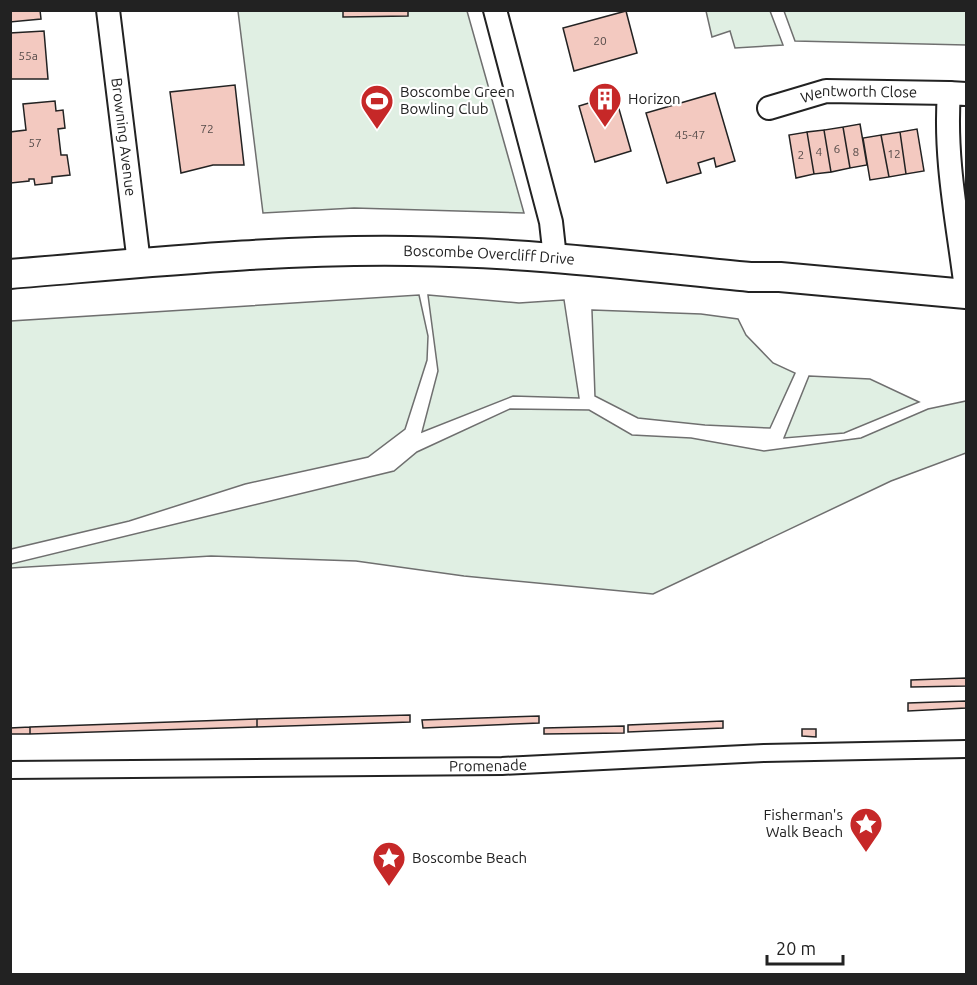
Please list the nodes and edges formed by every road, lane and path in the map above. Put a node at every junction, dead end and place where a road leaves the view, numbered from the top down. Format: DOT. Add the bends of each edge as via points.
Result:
graph roads {
  1 [pos="108,10"];
  2 [pos="495,10"];
  3 [pos="958,94"];
  4 [pos="769,108"];
  5 [pos="555,258"];
  6 [pos="139,263"];
  7 [pos="10,274"];
  8 [pos="966,289"];
  9 [pos="966,294"];
  10 [pos="966,749"];
  11 [pos="10,770"];
  1 -- 6 [label="street, Browning Avenue"];
  2 -- 5 [label="street" via="551,222"];
  3 -- 4 [label="street, Wentworth Close" via="826,91"];
  3 -- 8 [label="street, Wentworth Close" via="947,124 948,156"];
  5 -- 6 [label="street, Boscombe Overcliff Drive" via="410,251 295,252"];
  5 -- 9 [label="street, Boscombe Overcliff Drive"];
  6 -- 7 [label="street, Boscombe Overcliff Drive"];
  10 -- 11 [label="street, Promenade" via="764,753 502,766"];
}
